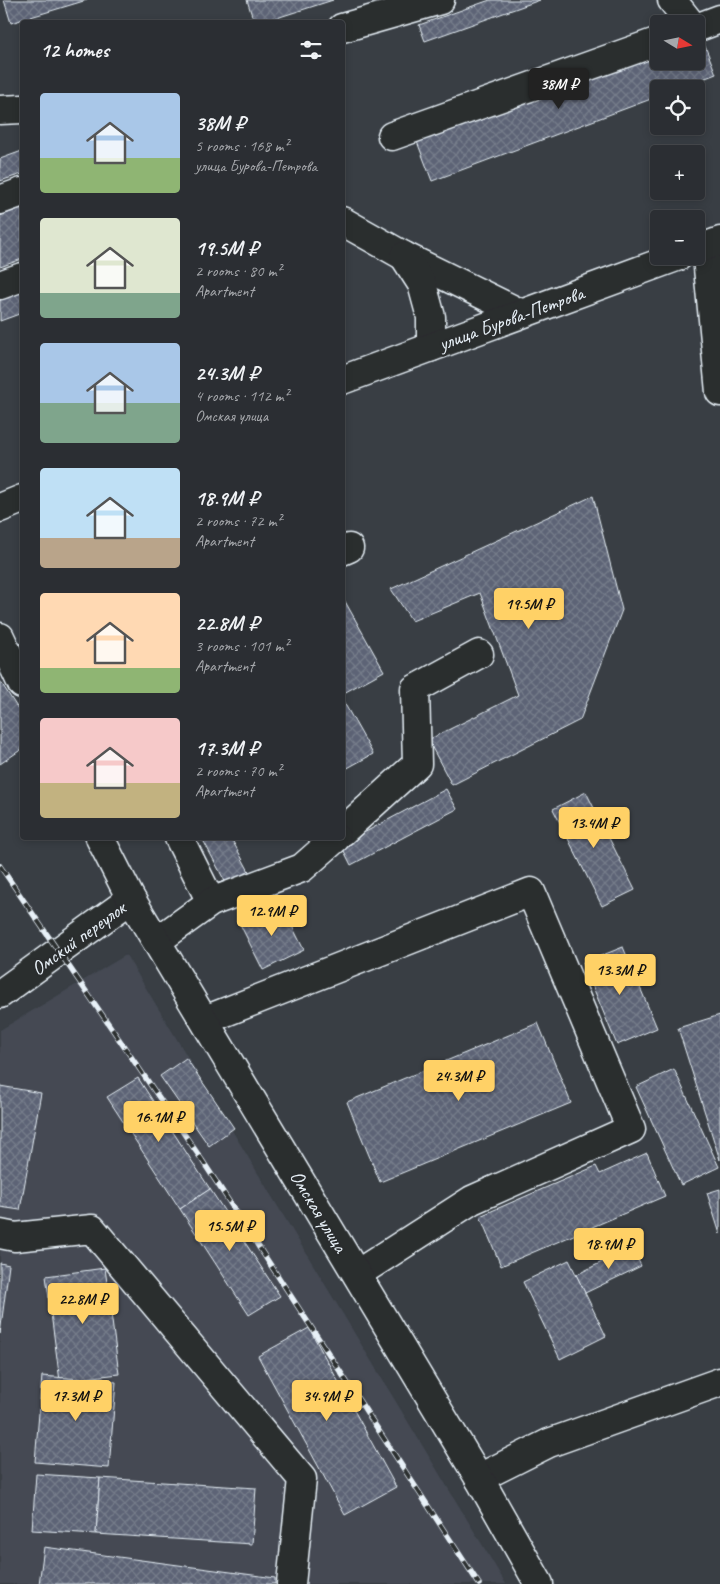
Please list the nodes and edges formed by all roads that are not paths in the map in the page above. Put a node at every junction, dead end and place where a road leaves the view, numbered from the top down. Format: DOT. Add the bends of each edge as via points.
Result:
graph roads {
  1 [pos="440,0"];
  2 [pos="672,0"];
  3 [pos="684,15"];
  4 [pos="720,19"];
  5 [pos="705,25"];
  6 [pos="345,27"];
  7 [pos="650,44"];
  8 [pos="20,109"];
  9 [pos="0,110"];
  10 [pos="392,136"];
  11 [pos="20,193"];
  12 [pos="0,200"];
  13 [pos="345,224"];
  14 [pos="707,246"];
  15 [pos="404,256"];
  16 [pos="654,265"];
  17 [pos="20,278"];
  18 [pos="0,286"];
  19 [pos="520,313"];
  20 [pos="431,347"];
  21 [pos="345,379"];
  22 [pos="720,391"];
  23 [pos="20,500"];
  24 [pos="0,508"];
  25 [pos="0,637"];
  26 [pos="479,654"];
  27 [pos="20,680"];
  28 [pos="345,829"];
  29 [pos="101,840"];
  30 [pos="180,840"];
  31 [pos="334,840"];
  32 [pos="131,899"];
  33 [pos="211,902"];
  34 [pos="157,942"];
  35 [pos="0,994"];
  36 [pos="205,1020"];
  37 [pos="0,1234"];
  38 [pos="357,1274"];
  39 [pos="720,1382"];
  40 [pos="479,1478"];
  41 [pos="291,1584"];
  42 [pos="539,1584"];
  1 -- 6 [label="main road"];
  2 -- 3 [label="main road"];
  4 -- 5 [label="main road"];
  7 -- 10 [label="main road"];
  8 -- 9 [label="main road"];
  11 -- 12 [label="main road"];
  13 -- 15 [label="main road"];
  14 -- 22 [label="main road"];
  15 -- 19 [label="main road"];
  15 -- 20 [label="main road" via="422,284 431,317"];
  16 -- 19 [label="main road, улица Бурова-Петрова"];
  17 -- 18 [label="main road"];
  19 -- 20 [label="main road, улица Бурова-Петрова"];
  20 -- 21 [label="main road, улица Бурова-Петрова"];
  23 -- 24 [label="main road"];
  25 -- 27 [label="main road"];
  26 -- 28 [label="main road" via="415,689 417,764"];
  29 -- 32 [label="main road, Омская улица"];
  30 -- 33 [label="main road"];
  31 -- 33 [label="main road" via="302,868"];
  32 -- 34 [label="main road, Омская улица"];
  32 -- 35 [label="main road, Омский переулок"];
  33 -- 34 [label="main road"];
  34 -- 36 [label="main road, Омская улица"];
  36 -- 38 [label="main road, Омская улица"];
  36 -- 38 [label="main road" via="531,892 631,1129 472,1200"];
  37 -- 41 [label="main road" via="15,1237 92,1229 302,1479"];
  38 -- 40 [label="main road, Омская улица"];
  39 -- 40 [label="main road" via="548,1442"];
  40 -- 42 [label="main road, Омская улица"];
}
